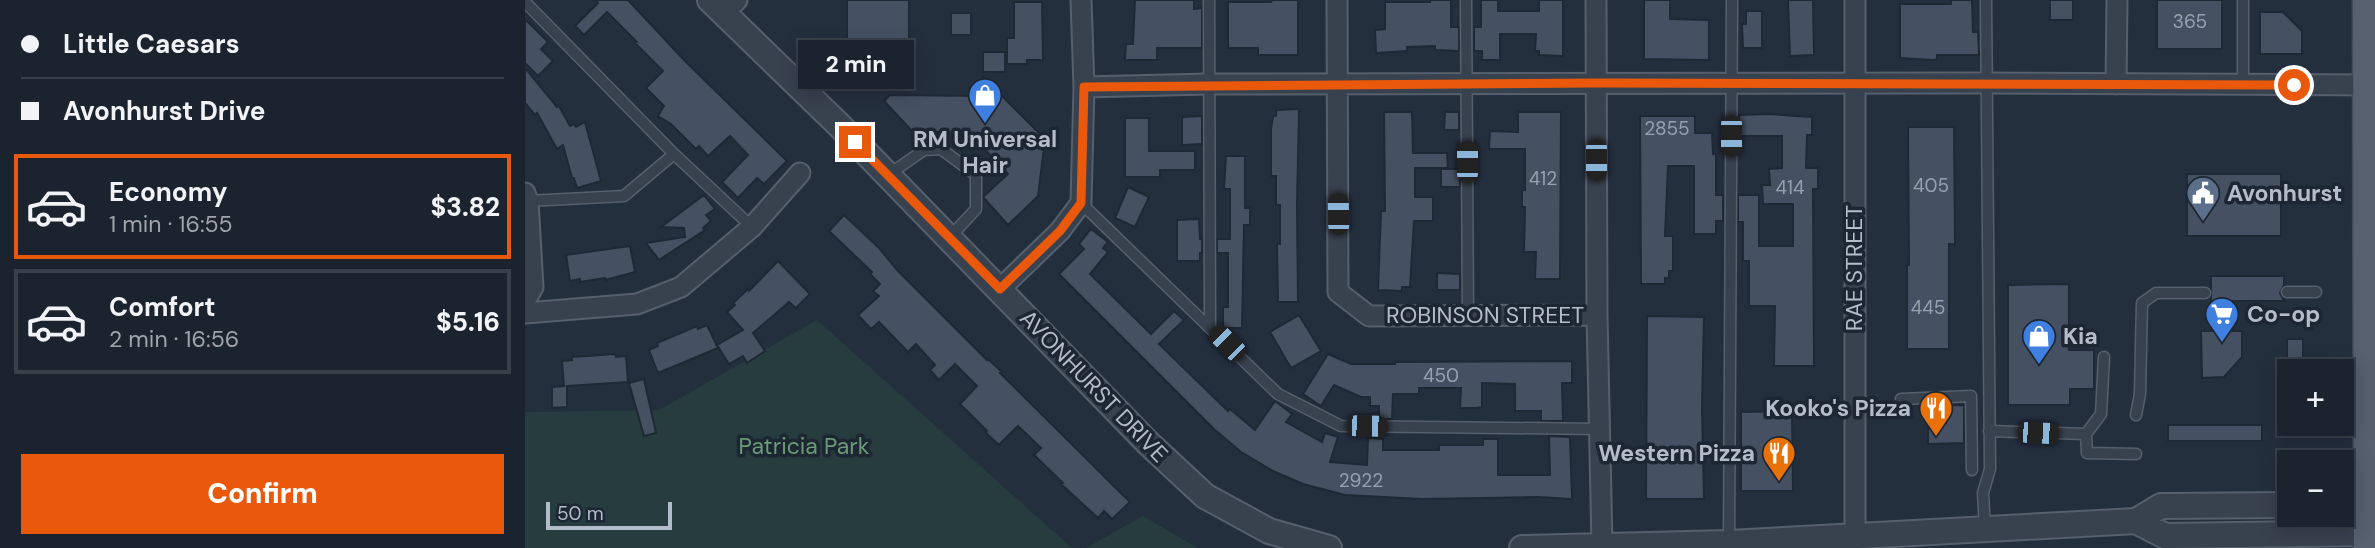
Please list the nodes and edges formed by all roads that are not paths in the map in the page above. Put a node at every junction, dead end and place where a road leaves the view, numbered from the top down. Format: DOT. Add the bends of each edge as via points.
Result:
graph roads {
  1 [pos="1081,0"];
  2 [pos="1209,0"];
  3 [pos="1336,0"];
  4 [pos="1466,0"];
  5 [pos="1596,0"];
  6 [pos="1732,0"];
  7 [pos="1855,0"];
  8 [pos="1986,0"];
  9 [pos="2117,0"];
  10 [pos="2243,0"];
  11 [pos="2369,0"];
  12 [pos="525,2"];
  13 [pos="724,4"];
  14 [pos="1596,83"];
  15 [pos="1732,83"];
  16 [pos="1854,83"];
  17 [pos="1986,83"];
  18 [pos="1209,84"];
  19 [pos="1336,84"];
  20 [pos="1467,84"];
  21 [pos="2116,84"];
  22 [pos="2243,84"];
  23 [pos="2372,85"];
  24 [pos="1084,87"];
  25 [pos="674,154"];
  26 [pos="800,173"];
  27 [pos="888,175"];
  28 [pos="526,197"];
  29 [pos="1081,203"];
  30 [pos="752,227"];
  31 [pos="949,237"];
  32 [pos="1000,289"];
  33 [pos="2287,292"];
  34 [pos="2316,292"];
  35 [pos="2205,293"];
  36 [pos="525,301"];
  37 [pos="525,313"];
  38 [pos="1597,315"];
  39 [pos="1468,317"];
  40 [pos="1210,326"];
  41 [pos="2104,357"];
  42 [pos="1902,399"];
  43 [pos="2136,415"];
  44 [pos="1601,429"];
  45 [pos="1989,430"];
  46 [pos="2086,435"];
  47 [pos="2136,454"];
  48 [pos="1972,470"];
  49 [pos="2277,505"];
  50 [pos="2136,520"];
  51 [pos="2367,521"];
  52 [pos="1979,532"];
  53 [pos="1855,536"];
  54 [pos="1728,543"];
  55 [pos="1602,545"];
  56 [pos="1329,548"];
  57 [pos="1522,548"];
  1 -- 24 [label="street"];
  2 -- 18 [label="lane"];
  3 -- 19 [label="street, ROBINSON STREET"];
  4 -- 20 [label="lane"];
  5 -- 14 [label="street"];
  6 -- 15 [label="lane"];
  7 -- 16 [label="street, RAE STREET"];
  8 -- 17 [label="lane"];
  9 -- 21 [label="street"];
  10 -- 22 [label="lane"];
  11 -- 23 [label="main road"];
  12 -- 25 [label="lane"];
  13 -- 27 [label="street, AVONHURST DRIVE"];
  14 -- 15 [label="street"];
  14 -- 20 [label="street"];
  14 -- 38 [label="street"];
  15 -- 16 [label="street"];
  15 -- 54 [label="lane"];
  16 -- 17 [label="street"];
  16 -- 53 [label="street, RAE STREET"];
  17 -- 21 [label="street"];
  17 -- 45 [label="lane"];
  18 -- 19 [label="street"];
  18 -- 24 [label="street"];
  18 -- 40 [label="lane"];
  19 -- 20 [label="street"];
  19 -- 39 [label="street, ROBINSON STREET" via="1338,292 1369,316"];
  20 -- 39 [label="lane"];
  21 -- 22 [label="street"];
  22 -- 23 [label="street"];
  23 -- 51 [label="main road"];
  24 -- 29 [label="street"];
  25 -- 28 [label="lane" via="624,196"];
  25 -- 30 [label="lane"];
  26 -- 30 [label="street"];
  27 -- 31 [label="street, AVONHURST DRIVE"];
  27 -- 31 [label="lane" via="924,150 941,149 976,175 976,209"];
  28 -- 36 [label="street" via="533,287"];
  29 -- 32 [label="street" via="1060,231"];
  29 -- 40 [label="lane"];
  30 -- 37 [label="street" via="670,292 637,304"];
  31 -- 32 [label="street, AVONHURST DRIVE"];
  32 -- 56 [label="street, AVONHURST DRIVE" via="1205,496 1269,531"];
  33 -- 34 [label="lane"];
  35 -- 43 [label="lane" via="2156,293 2141,303"];
  38 -- 39 [label="street, ROBINSON STREET"];
  38 -- 44 [label="street"];
  40 -- 44 [label="lane" via="1278,394 1342,426"];
  41 -- 46 [label="lane" via="2101,414"];
  42 -- 48 [label="lane" via="1971,396"];
  44 -- 55 [label="street"];
  45 -- 46 [label="lane"];
  45 -- 52 [label="lane" via="1990,469"];
  46 -- 47 [label="lane" via="2087,453"];
  49 -- 50 [label="street" via="2161,506"];
  50 -- 51 [label="street" via="2165,536"];
  50 -- 52 [label="street"];
  52 -- 53 [label="street"];
  53 -- 54 [label="street"];
  54 -- 55 [label="street"];
  55 -- 57 [label="street"];
}
